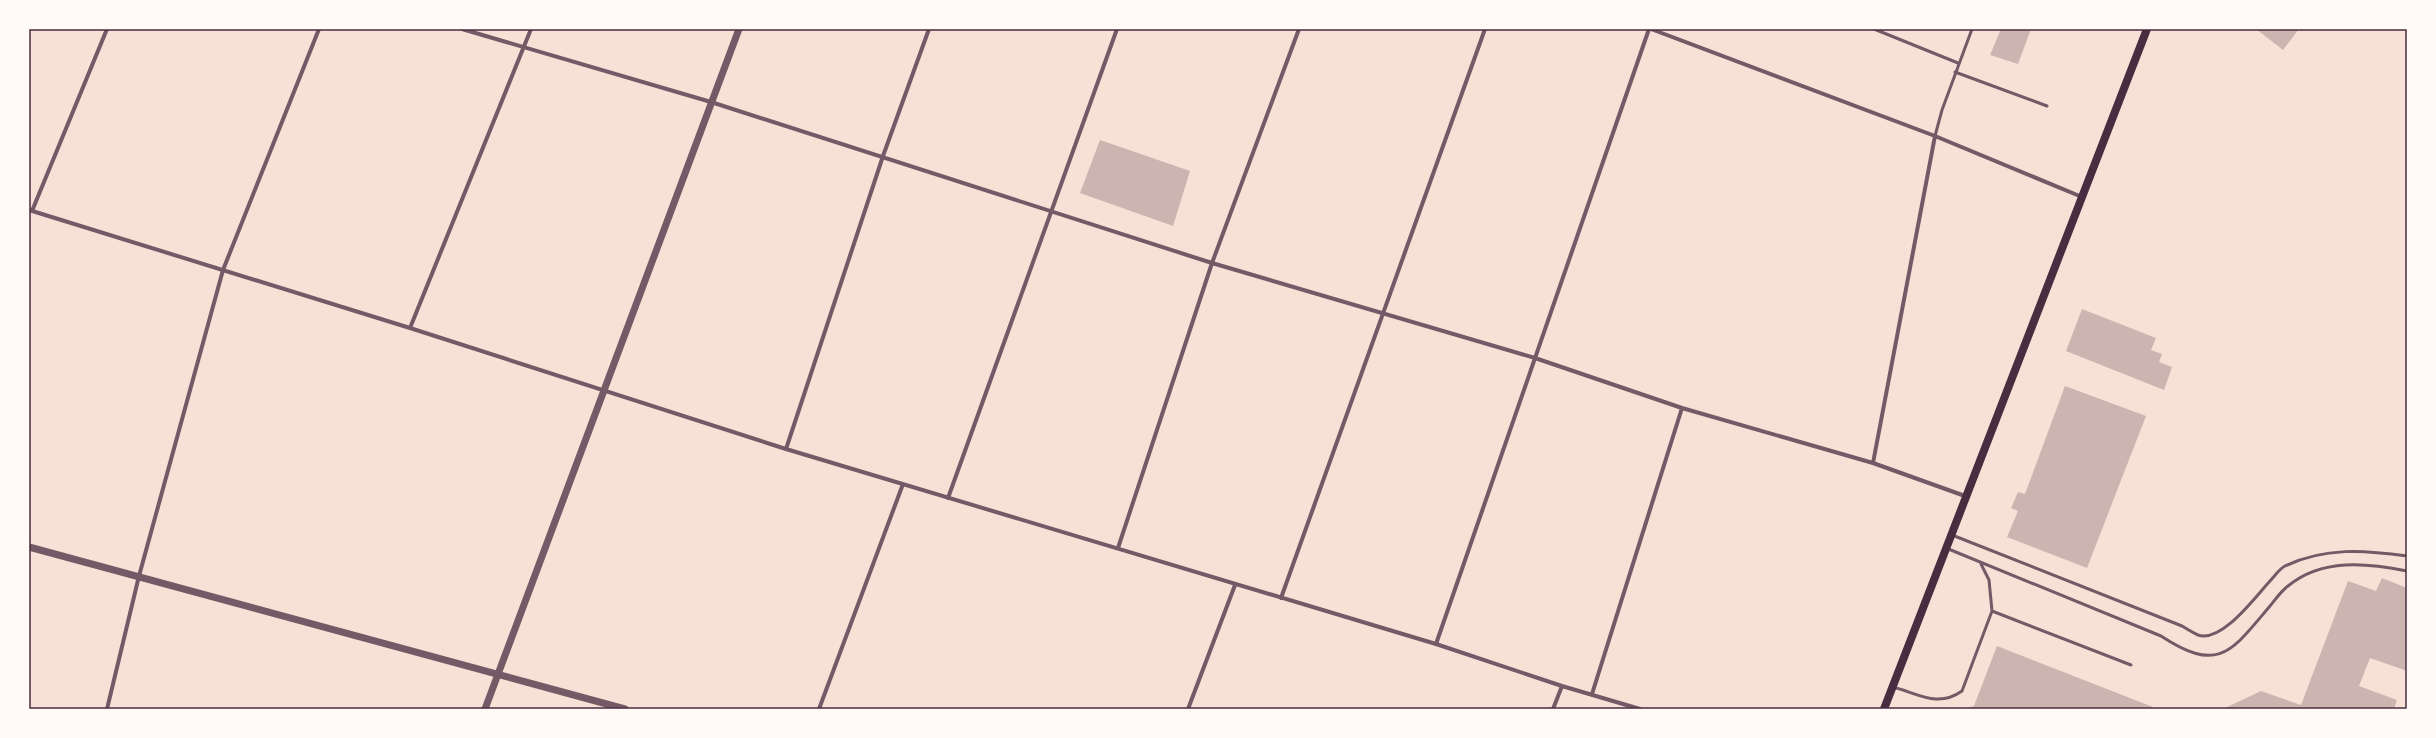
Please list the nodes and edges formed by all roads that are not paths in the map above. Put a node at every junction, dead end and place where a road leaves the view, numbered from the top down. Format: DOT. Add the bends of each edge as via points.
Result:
graph roads {
  1 [pos="107,29"];
  2 [pos="319,29"];
  3 [pos="462,29"];
  4 [pos="531,29"];
  5 [pos="739,29"];
  6 [pos="929,29"];
  7 [pos="1117,29"];
  8 [pos="1299,29"];
  9 [pos="1485,29"];
  10 [pos="1650,29"];
  11 [pos="1874,29"];
  12 [pos="1972,29"];
  13 [pos="2147,29"];
  14 [pos="524,49"];
  15 [pos="1958,63"];
  16 [pos="1955,72"];
  17 [pos="711,102"];
  18 [pos="2047,106"];
  19 [pos="1935,136"];
  20 [pos="883,156"];
  21 [pos="2082,198"];
  22 [pos="31,211"];
  23 [pos="1051,211"];
  24 [pos="1212,263"];
  25 [pos="223,270"];
  26 [pos="1384,313"];
  27 [pos="410,328"];
  28 [pos="1535,358"];
  29 [pos="605,390"];
  30 [pos="1682,408"];
  31 [pos="786,449"];
  32 [pos="1872,463"];
  33 [pos="903,484"];
  34 [pos="1965,496"];
  35 [pos="948,498"];
  36 [pos="1951,535"];
  37 [pos="29,547"];
  38 [pos="1118,548"];
  39 [pos="1946,548"];
  40 [pos="2407,556"];
  41 [pos="1981,564"];
  42 [pos="2407,571"];
  43 [pos="139,576"];
  44 [pos="1235,585"];
  45 [pos="1281,598"];
  46 [pos="1992,611"];
  47 [pos="1436,644"];
  48 [pos="2132,666"];
  49 [pos="498,673"];
  50 [pos="1562,686"];
  51 [pos="1893,687"];
  52 [pos="1592,694"];
  53 [pos="107,709"];
  54 [pos="485,709"];
  55 [pos="625,709"];
  56 [pos="819,709"];
  57 [pos="1188,709"];
  58 [pos="1553,709"];
  59 [pos="1640,709"];
  60 [pos="1884,709"];
  1 -- 22 [label="street"];
  2 -- 25 [label="street"];
  3 -- 14 [label="street"];
  4 -- 14 [label="street"];
  5 -- 17 [label="street"];
  6 -- 20 [label="street"];
  7 -- 23 [label="street"];
  8 -- 24 [label="street"];
  9 -- 26 [label="street"];
  10 -- 19 [label="street"];
  10 -- 28 [label="street"];
  11 -- 15 [label="lane"];
  12 -- 15 [label="lane"];
  13 -- 21 [label="main road"];
  14 -- 17 [label="street"];
  14 -- 27 [label="street"];
  15 -- 16 [label="lane"];
  16 -- 18 [label="lane"];
  16 -- 19 [label="lane"];
  17 -- 20 [label="street"];
  17 -- 29 [label="street"];
  19 -- 21 [label="street"];
  19 -- 32 [label="street"];
  20 -- 23 [label="street"];
  20 -- 31 [label="street"];
  21 -- 34 [label="main road"];
  22 -- 25 [label="street"];
  23 -- 24 [label="street"];
  23 -- 35 [label="street"];
  24 -- 26 [label="street"];
  24 -- 38 [label="street"];
  25 -- 27 [label="street"];
  25 -- 43 [label="street"];
  26 -- 28 [label="street"];
  26 -- 45 [label="street"];
  27 -- 29 [label="street"];
  28 -- 30 [label="street"];
  28 -- 47 [label="street"];
  29 -- 31 [label="street"];
  29 -- 49 [label="street"];
  30 -- 32 [label="street"];
  30 -- 52 [label="street"];
  31 -- 33 [label="street"];
  32 -- 34 [label="street"];
  33 -- 35 [label="street"];
  33 -- 56 [label="street"];
  34 -- 36 [label="main road"];
  35 -- 38 [label="street"];
  36 -- 39 [label="main road"];
  36 -- 40 [label="lane" via="2199,635 2216,634 2231,624 2284,567 2320,554 2341,550 2365,550"];
  37 -- 43 [label="street"];
  38 -- 44 [label="street"];
  39 -- 41 [label="lane"];
  39 -- 51 [label="main road"];
  41 -- 42 [label="lane" via="2162,636 2180,649 2197,656 2215,656 2231,649 2287,586 2302,577 2346,564 2370,564"];
  41 -- 46 [label="lane" via="1989,580"];
  43 -- 49 [label="street"];
  43 -- 53 [label="street"];
  44 -- 45 [label="street"];
  44 -- 57 [label="street"];
  45 -- 47 [label="street"];
  46 -- 48 [label="lane"];
  46 -- 51 [label="lane" via="1962,691 1952,698 1941,701"];
  47 -- 50 [label="street"];
  49 -- 54 [label="street"];
  49 -- 55 [label="street"];
  50 -- 52 [label="street"];
  50 -- 58 [label="street"];
  51 -- 60 [label="main road"];
  52 -- 59 [label="street"];
}
